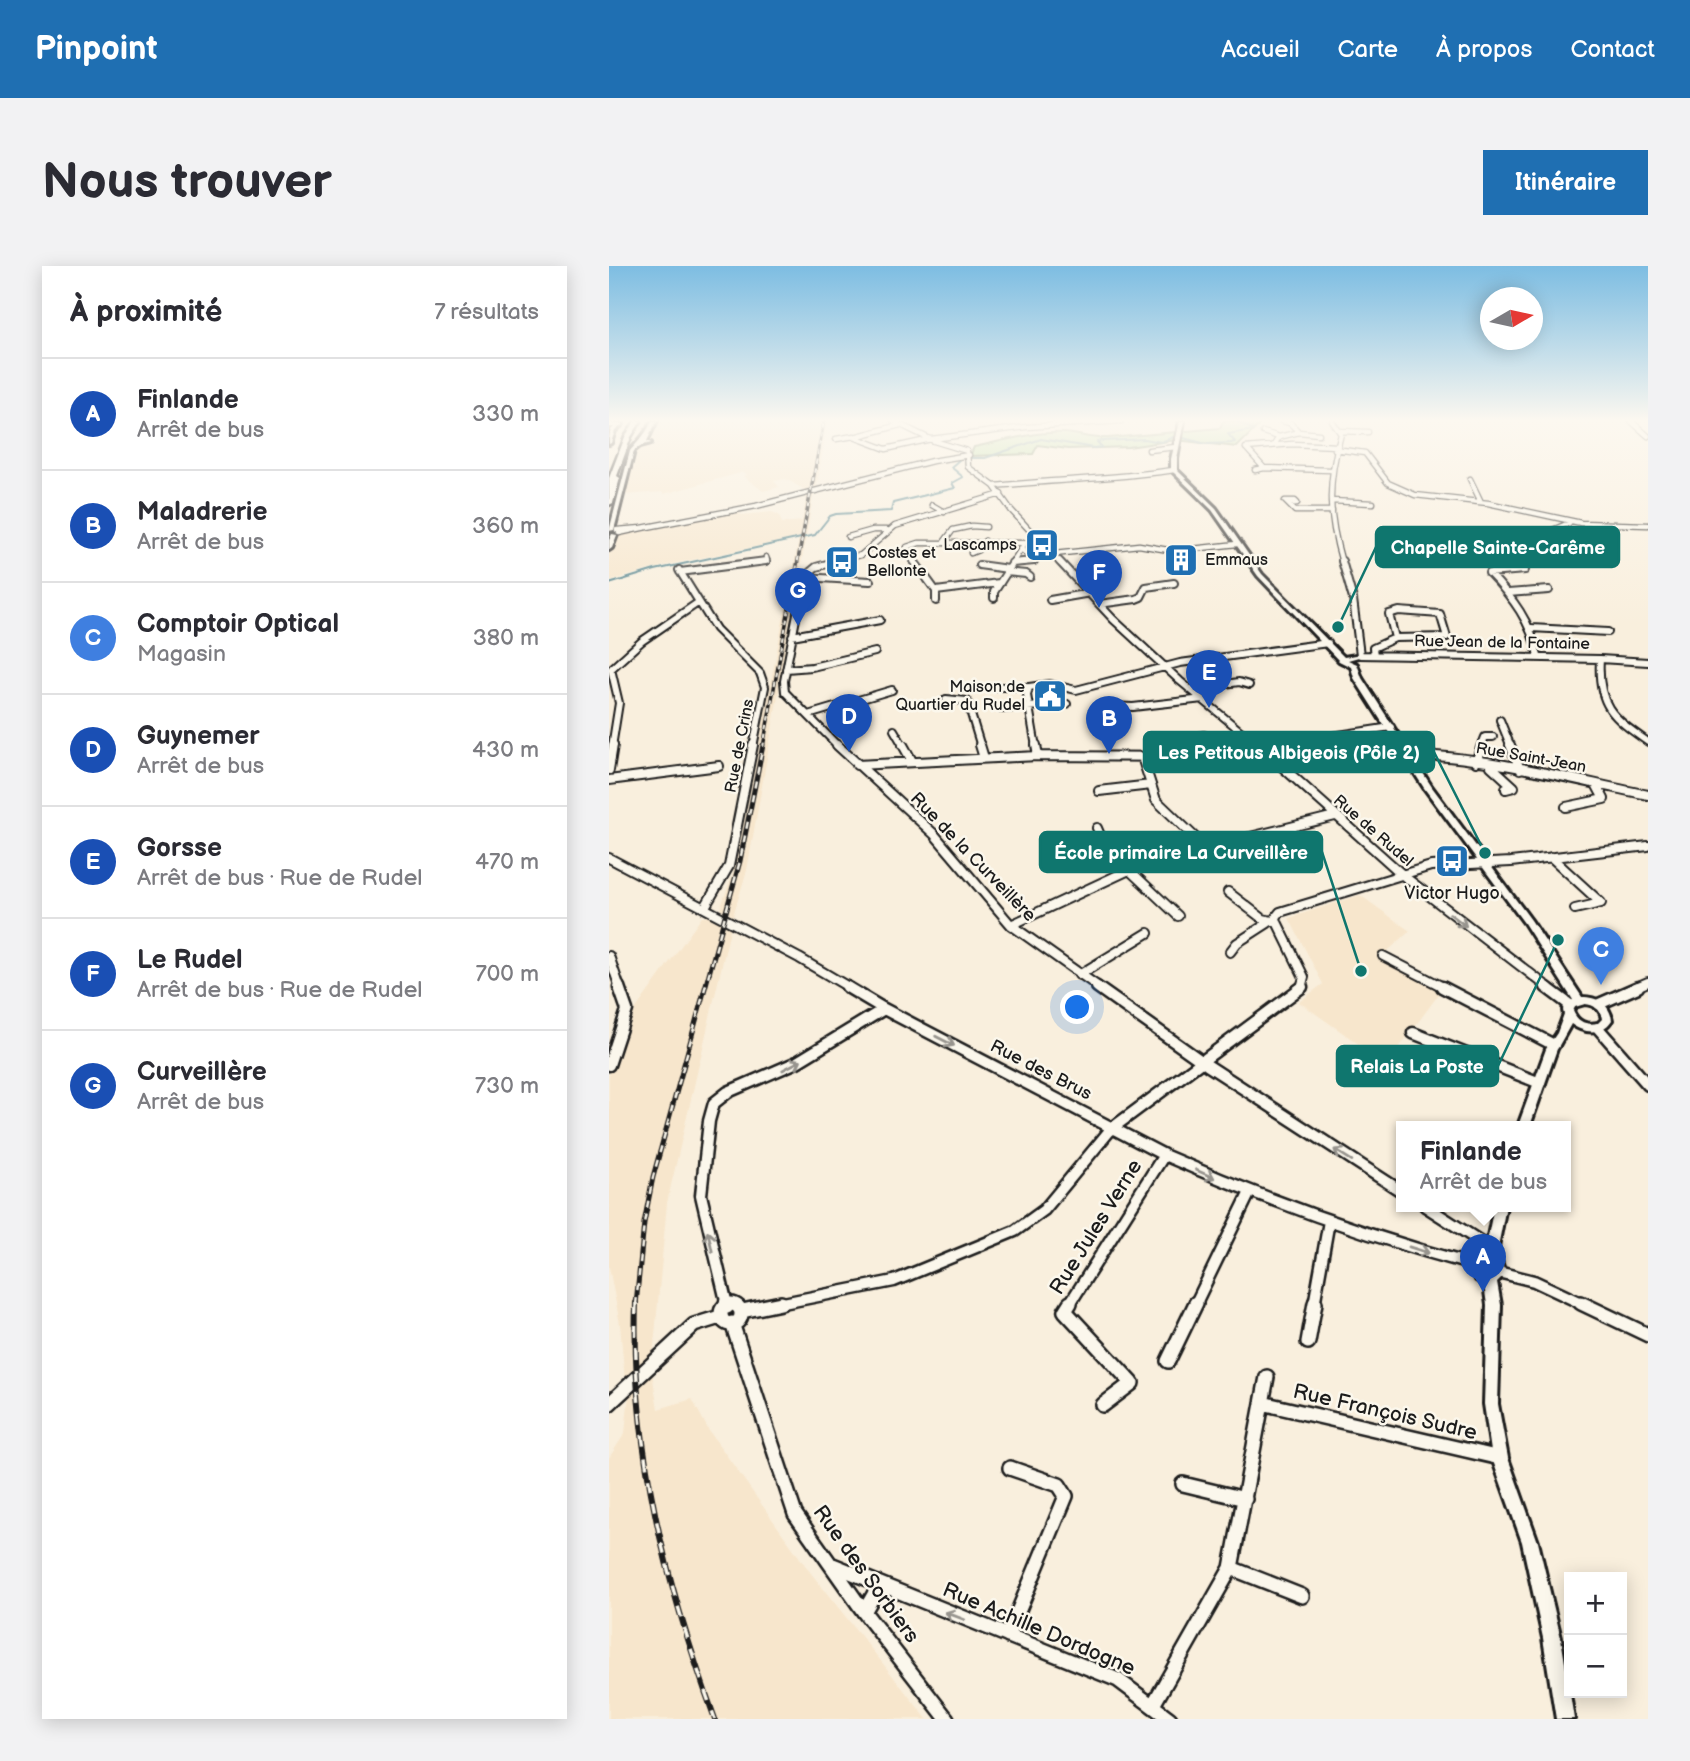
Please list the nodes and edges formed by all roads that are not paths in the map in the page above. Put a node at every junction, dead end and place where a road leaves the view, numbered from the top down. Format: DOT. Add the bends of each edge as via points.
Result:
graph roads {
  1 [pos="622,489"];
  2 [pos="825,489"];
  3 [pos="996,489"];
  4 [pos="1194,489"];
  5 [pos="1331,489"];
  6 [pos="1400,489"];
  7 [pos="1475,489"];
  8 [pos="1000,494"];
  9 [pos="1331,501"];
  10 [pos="1481,502"];
  11 [pos="1373,503"];
  12 [pos="1288,504"];
  13 [pos="932,505"];
  14 [pos="1332,511"];
  15 [pos="944,512"];
  16 [pos="614,517"];
  17 [pos="1571,523"];
  18 [pos="1648,525"];
  19 [pos="986,527"];
  20 [pos="887,530"];
  21 [pos="613,531"];
  22 [pos="848,537"];
  23 [pos="1532,539"];
  24 [pos="1041,540"];
  25 [pos="985,541"];
  26 [pos="944,542"];
  27 [pos="1025,543"];
  28 [pos="1237,544"];
  29 [pos="609,548"];
  30 [pos="1021,549"];
  31 [pos="971,553"];
  32 [pos="1054,554"];
  33 [pos="766,557"];
  34 [pos="979,565"];
  35 [pos="1008,568"];
  36 [pos="1525,570"];
  37 [pos="804,577"];
  38 [pos="1030,577"];
  39 [pos="870,582"];
  40 [pos="999,583"];
  41 [pos="1174,583"];
  42 [pos="1549,590"];
  43 [pos="936,591"];
  44 [pos="1090,593"];
  45 [pos="1508,593"];
  46 [pos="994,598"];
  47 [pos="1050,600"];
  48 [pos="936,601"];
  49 [pos="699,602"];
  50 [pos="1099,604"];
  51 [pos="880,620"];
  52 [pos="1531,628"];
  53 [pos="1608,632"];
  54 [pos="792,636"];
  55 [pos="1395,638"];
  56 [pos="1328,643"];
  57 [pos="875,653"];
  58 [pos="1360,655"];
  59 [pos="1374,655"];
  60 [pos="1538,656"];
  61 [pos="1342,659"];
  62 [pos="1600,659"];
  63 [pos="1648,662"];
  64 [pos="1354,666"];
  65 [pos="1165,667"];
  66 [pos="610,669"];
  67 [pos="786,669"];
  68 [pos="1249,685"];
  69 [pos="995,687"];
  70 [pos="1029,687"];
  71 [pos="1190,689"];
  72 [pos="892,690"];
  73 [pos="946,699"];
  74 [pos="1203,699"];
  75 [pos="1067,704"];
  76 [pos="1109,706"];
  77 [pos="1029,707"];
  78 [pos="1001,709"];
  79 [pos="809,715"];
  80 [pos="1500,720"];
  81 [pos="1391,727"];
  82 [pos="894,730"];
  83 [pos="1204,735"];
  84 [pos="1493,737"];
  85 [pos="1648,742"];
  86 [pos="1259,747"];
  87 [pos="1267,754"];
  88 [pos="1408,755"];
  89 [pos="1038,756"];
  90 [pos="1142,757"];
  91 [pos="1196,757"];
  92 [pos="984,758"];
  93 [pos="912,761"];
  94 [pos="1476,762"];
  95 [pos="856,765"];
  96 [pos="1490,765"];
  97 [pos="719,766"];
  98 [pos="1520,769"];
  99 [pos="609,770"];
  100 [pos="609,780"];
  101 [pos="1596,785"];
  102 [pos="1151,786"];
  103 [pos="1506,789"];
  104 [pos="1099,791"];
  105 [pos="1648,795"];
  106 [pos="1566,807"];
  107 [pos="1335,816"];
  108 [pos="1097,828"];
  109 [pos="1214,846"];
  110 [pos="1648,846"];
  111 [pos="1205,847"];
  112 [pos="1551,857"];
  113 [pos="609,858"];
  114 [pos="1484,864"];
  115 [pos="1129,870"];
  116 [pos="1397,874"];
  117 [pos="1228,892"];
  118 [pos="705,907"];
  119 [pos="1576,909"];
  120 [pos="1178,916"];
  121 [pos="1273,922"];
  122 [pos="1010,925"];
  123 [pos="1148,933"];
  124 [pos="1230,952"];
  125 [pos="609,956"];
  126 [pos="1383,956"];
  127 [pos="1079,975"];
  128 [pos="1648,982"];
  129 [pos="1599,1004"];
  130 [pos="1573,1007"];
  131 [pos="884,1009"];
  132 [pos="1584,1027"];
  133 [pos="1598,1028"];
  134 [pos="1413,1033"];
  135 [pos="1562,1033"];
  136 [pos="1554,1045"];
  137 [pos="1202,1059"];
  138 [pos="609,1065"];
  139 [pos="1540,1083"];
  140 [pos="1648,1085"];
  141 [pos="1526,1121"];
  142 [pos="1106,1133"];
  143 [pos="1164,1155"];
  144 [pos="1396,1188"];
  145 [pos="1250,1192"];
  146 [pos="1431,1212"];
  147 [pos="1499,1212"];
  148 [pos="1329,1221"];
  149 [pos="1489,1266"];
  150 [pos="726,1316"];
  151 [pos="1648,1335"];
  152 [pos="1308,1342"];
  153 [pos="1168,1361"];
  154 [pos="1267,1377"];
  155 [pos="1262,1403"];
  156 [pos="609,1404"];
  157 [pos="1103,1405"];
  158 [pos="1500,1458"];
  159 [pos="1010,1468"];
  160 [pos="1183,1484"];
  161 [pos="1245,1499"];
  162 [pos="833,1565"];
  163 [pos="1231,1568"];
  164 [pos="886,1587"];
  165 [pos="1302,1596"];
  166 [pos="864,1612"];
  167 [pos="1007,1636"];
  168 [pos="1153,1705"];
  169 [pos="947,1719"];
  170 [pos="1170,1719"];
  171 [pos="1566,1719"];
  1 -- 16 [label="street"];
  2 -- 21 [label="street"];
  3 -- 8 [label="street, Rue de Rudel"];
  4 -- 28 [label="street"];
  5 -- 9 [label="street"];
  6 -- 10 [label="street"];
  7 -- 10 [label="street"];
  8 -- 15 [label="street"];
  8 -- 24 [label="street, Rue de Rudel"];
  9 -- 11 [label="street"];
  9 -- 14 [label="street"];
  10 -- 17 [label="street"];
  12 -- 14 [label="street" via="1295,511"];
  13 -- 15 [label="street"];
  14 -- 58 [label="street" via="1334,535 1353,599"];
  15 -- 20 [label="street"];
  16 -- 21 [label="street"];
  17 -- 18 [label="street"];
  17 -- 23 [label="street"];
  19 -- 26 [label="street" via="953,530"];
  20 -- 22 [label="street"];
  20 -- 37 [label="street" via="860,555 816,568"];
  21 -- 29 [label="street"];
  24 -- 27 [label="street"];
  24 -- 32 [label="street, Rue de Rudel"];
  25 -- 26 [label="street"];
  25 -- 27 [label="street"];
  25 -- 31 [label="street"];
  26 -- 43 [label="street" via="906,549"];
  27 -- 30 [label="street"];
  28 -- 32 [label="street" via="1174,551 1139,545"];
  28 -- 56 [label="street" via="1260,575"];
  30 -- 35 [label="street"];
  30 -- 35 [label="street" via="1035,561"];
  32 -- 44 [label="street, Rue de Rudel"];
  33 -- 49 [label="street, Rue de Crins" via="767,561 680,571"];
  34 -- 35 [label="street"];
  35 -- 38 [label="street"];
  35 -- 40 [label="street"];
  36 -- 45 [label="street" via="1489,573"];
  37 -- 39 [label="street"];
  37 -- 54 [label="street, Rue de la Curveillère"];
  40 -- 43 [label="street"];
  40 -- 46 [label="street"];
  41 -- 50 [label="street" via="1146,587 1136,599"];
  42 -- 45 [label="street"];
  43 -- 48 [label="street"];
  44 -- 47 [label="street"];
  44 -- 50 [label="street, Rue de Rudel"];
  45 -- 52 [label="street"];
  49 -- 66 [label="street"];
  49 -- 118 [label="street, Rue de Crins" via="729,645 760,673 765,687 729,866"];
  50 -- 65 [label="street, Rue de Rudel"];
  51 -- 54 [label="street"];
  52 -- 53 [label="street"];
  52 -- 60 [label="street"];
  54 -- 67 [label="street, Rue de la Curveillère"];
  55 -- 55 [label="street" via="1440,639 1448,634 1440,614 1392,612"];
  55 -- 59 [label="street" via="1373,648"];
  56 -- 61 [label="street"];
  56 -- 65 [label="street"];
  57 -- 67 [label="street"];
  58 -- 59 [label="street, Rue Jean de la Fontaine"];
  58 -- 61 [label="street, Rue Jean de la Fontaine"];
  58 -- 64 [label="street"];
  59 -- 60 [label="street, Rue Jean de la Fontaine"];
  60 -- 62 [label="street, Rue Jean de la Fontaine"];
  61 -- 64 [label="street"];
  62 -- 63 [label="street"];
  62 -- 85 [label="street, Rue Jean de la Fontaine" via="1598,692 1602,701"];
  64 -- 81 [label="street"];
  65 -- 70 [label="street" via="1076,690 1044,684"];
  65 -- 71 [label="street, Rue de Rudel"];
  66 -- 99 [label="street" via="619,703"];
  67 -- 79 [label="street, Rue de la Curveillère" via="785,692"];
  68 -- 71 [label="street" via="1239,682"];
  69 -- 70 [label="street"];
  70 -- 77 [label="street"];
  71 -- 74 [label="street, Rue de Rudel"];
  72 -- 79 [label="street"];
  73 -- 92 [label="street" via="967,701"];
  74 -- 76 [label="street"];
  74 -- 86 [label="street, Rue de Rudel"];
  75 -- 77 [label="street"];
  77 -- 78 [label="street"];
  77 -- 89 [label="street"];
  79 -- 95 [label="street, Rue de la Curveillère"];
  80 -- 98 [label="street"];
  81 -- 86 [label="street"];
  81 -- 88 [label="street"];
  82 -- 93 [label="street"];
  83 -- 91 [label="street" via="1182,740"];
  84 -- 94 [label="street" via="1485,737"];
  86 -- 87 [label="street, Rue de Rudel"];
  87 -- 91 [label="street"];
  87 -- 107 [label="street, Rue de Rudel"];
  88 -- 94 [label="street, Rue Saint-Jean"];
  88 -- 114 [label="street"];
  89 -- 90 [label="street"];
  89 -- 92 [label="street"];
  90 -- 91 [label="street"];
  90 -- 102 [label="street"];
  92 -- 93 [label="street"];
  93 -- 95 [label="street"];
  94 -- 96 [label="street, Rue Saint-Jean"];
  95 -- 122 [label="street, Rue de la Curveillère" via="968,871"];
  96 -- 98 [label="street, Rue Saint-Jean"];
  96 -- 103 [label="street" via="1514,787"];
  97 -- 100 [label="street"];
  98 -- 101 [label="street, Rue Saint-Jean"];
  101 -- 105 [label="street, Rue Saint-Jean"];
  101 -- 106 [label="street" via="1604,799"];
  102 -- 104 [label="street"];
  102 -- 111 [label="street" via="1161,806"];
  107 -- 109 [label="street"];
  107 -- 116 [label="street, Rue de Rudel"];
  108 -- 115 [label="street" via="1105,847"];
  110 -- 112 [label="street"];
  112 -- 114 [label="street"];
  112 -- 119 [label="street" via="1601,903"];
  113 -- 118 [label="street, Rue des Brus"];
  114 -- 116 [label="street" via="1442,865"];
  114 -- 130 [label="street" via="1528,922"];
  115 -- 120 [label="street"];
  115 -- 122 [label="street"];
  116 -- 121 [label="street" via="1280,912"];
  116 -- 130 [label="street, Rue de Rudel, one-way"];
  117 -- 121 [label="street"];
  118 -- 131 [label="street, Rue des Brus"];
  121 -- 124 [label="street"];
  121 -- 137 [label="street" via="1304,977 1303,986"];
  122 -- 127 [label="street, Rue de la Curveillère"];
  123 -- 127 [label="street"];
  125 -- 138 [label="street" via="627,1010"];
  126 -- 136 [label="street"];
  127 -- 137 [label="street, Rue de la Curveillère"];
  128 -- 129 [label="street"];
  129 -- 130 [label="street"];
  129 -- 133 [label="street" via="1607,1016"];
  130 -- 132 [label="street" via="1574,1023"];
  130 -- 135 [label="street"];
  131 -- 142 [label="street, Rue des Brus, one-way" via="1083,1111"];
  150 -- 131 [label="street, Rue des Sorbiers, one-way" via="701,1195 714,1103 728,1092 797,1062"];
  132 -- 133 [label="street"];
  132 -- 135 [label="street"];
  133 -- 140 [label="street"];
  134 -- 139 [label="street"];
  135 -- 136 [label="street"];
  136 -- 139 [label="street"];
  137 -- 142 [label="street"];
  144 -- 137 [label="street, Rue de la Curveillère, one-way"];
  139 -- 141 [label="street"];
  142 -- 143 [label="street, Rue des Brus"];
  142 -- 150 [label="street" via="1044,1210 1015,1231 894,1281 742,1311 740,1317"];
  143 -- 145 [label="street, Rue des Brus, one-way"];
  143 -- 157 [label="street, Rue Jules Verne" via="1065,1311 1132,1382"];
  145 -- 148 [label="street, Rue des Brus"];
  145 -- 153 [label="street"];
  146 -- 149 [label="street"];
  147 -- 149 [label="street"];
  148 -- 149 [label="street, Rue des Brus, one-way"];
  148 -- 152 [label="street"];
  149 -- 151 [label="street, Rue des Brus" via="1534,1281"];
  149 -- 158 [label="street" via="1494,1305 1491,1404"];
  150 -- 156 [label="street" via="694,1325"];
  150 -- 162 [label="street, Rue des Sorbiers" via="795,1514"];
  154 -- 155 [label="street"];
  155 -- 158 [label="street, Rue François Sudre"];
  155 -- 161 [label="street"];
  158 -- 171 [label="street" via="1530,1542"];
  159 -- 167 [label="street" via="1059,1485 1066,1496"];
  160 -- 161 [label="street"];
  161 -- 163 [label="street"];
  162 -- 164 [label="street, Rue Achille Dordogne"];
  162 -- 166 [label="street, Rue des Sorbiers"];
  163 -- 165 [label="street"];
  163 -- 168 [label="street"];
  164 -- 166 [label="street" via="876,1591"];
  167 -- 164 [label="street, Rue Achille Dordogne, one-way"];
  166 -- 169 [label="street, Rue des Sorbiers"];
  167 -- 168 [label="street, Rue Achille Dordogne" via="1118,1680"];
  168 -- 170 [label="street, Rue Achille Dordogne"];
}
